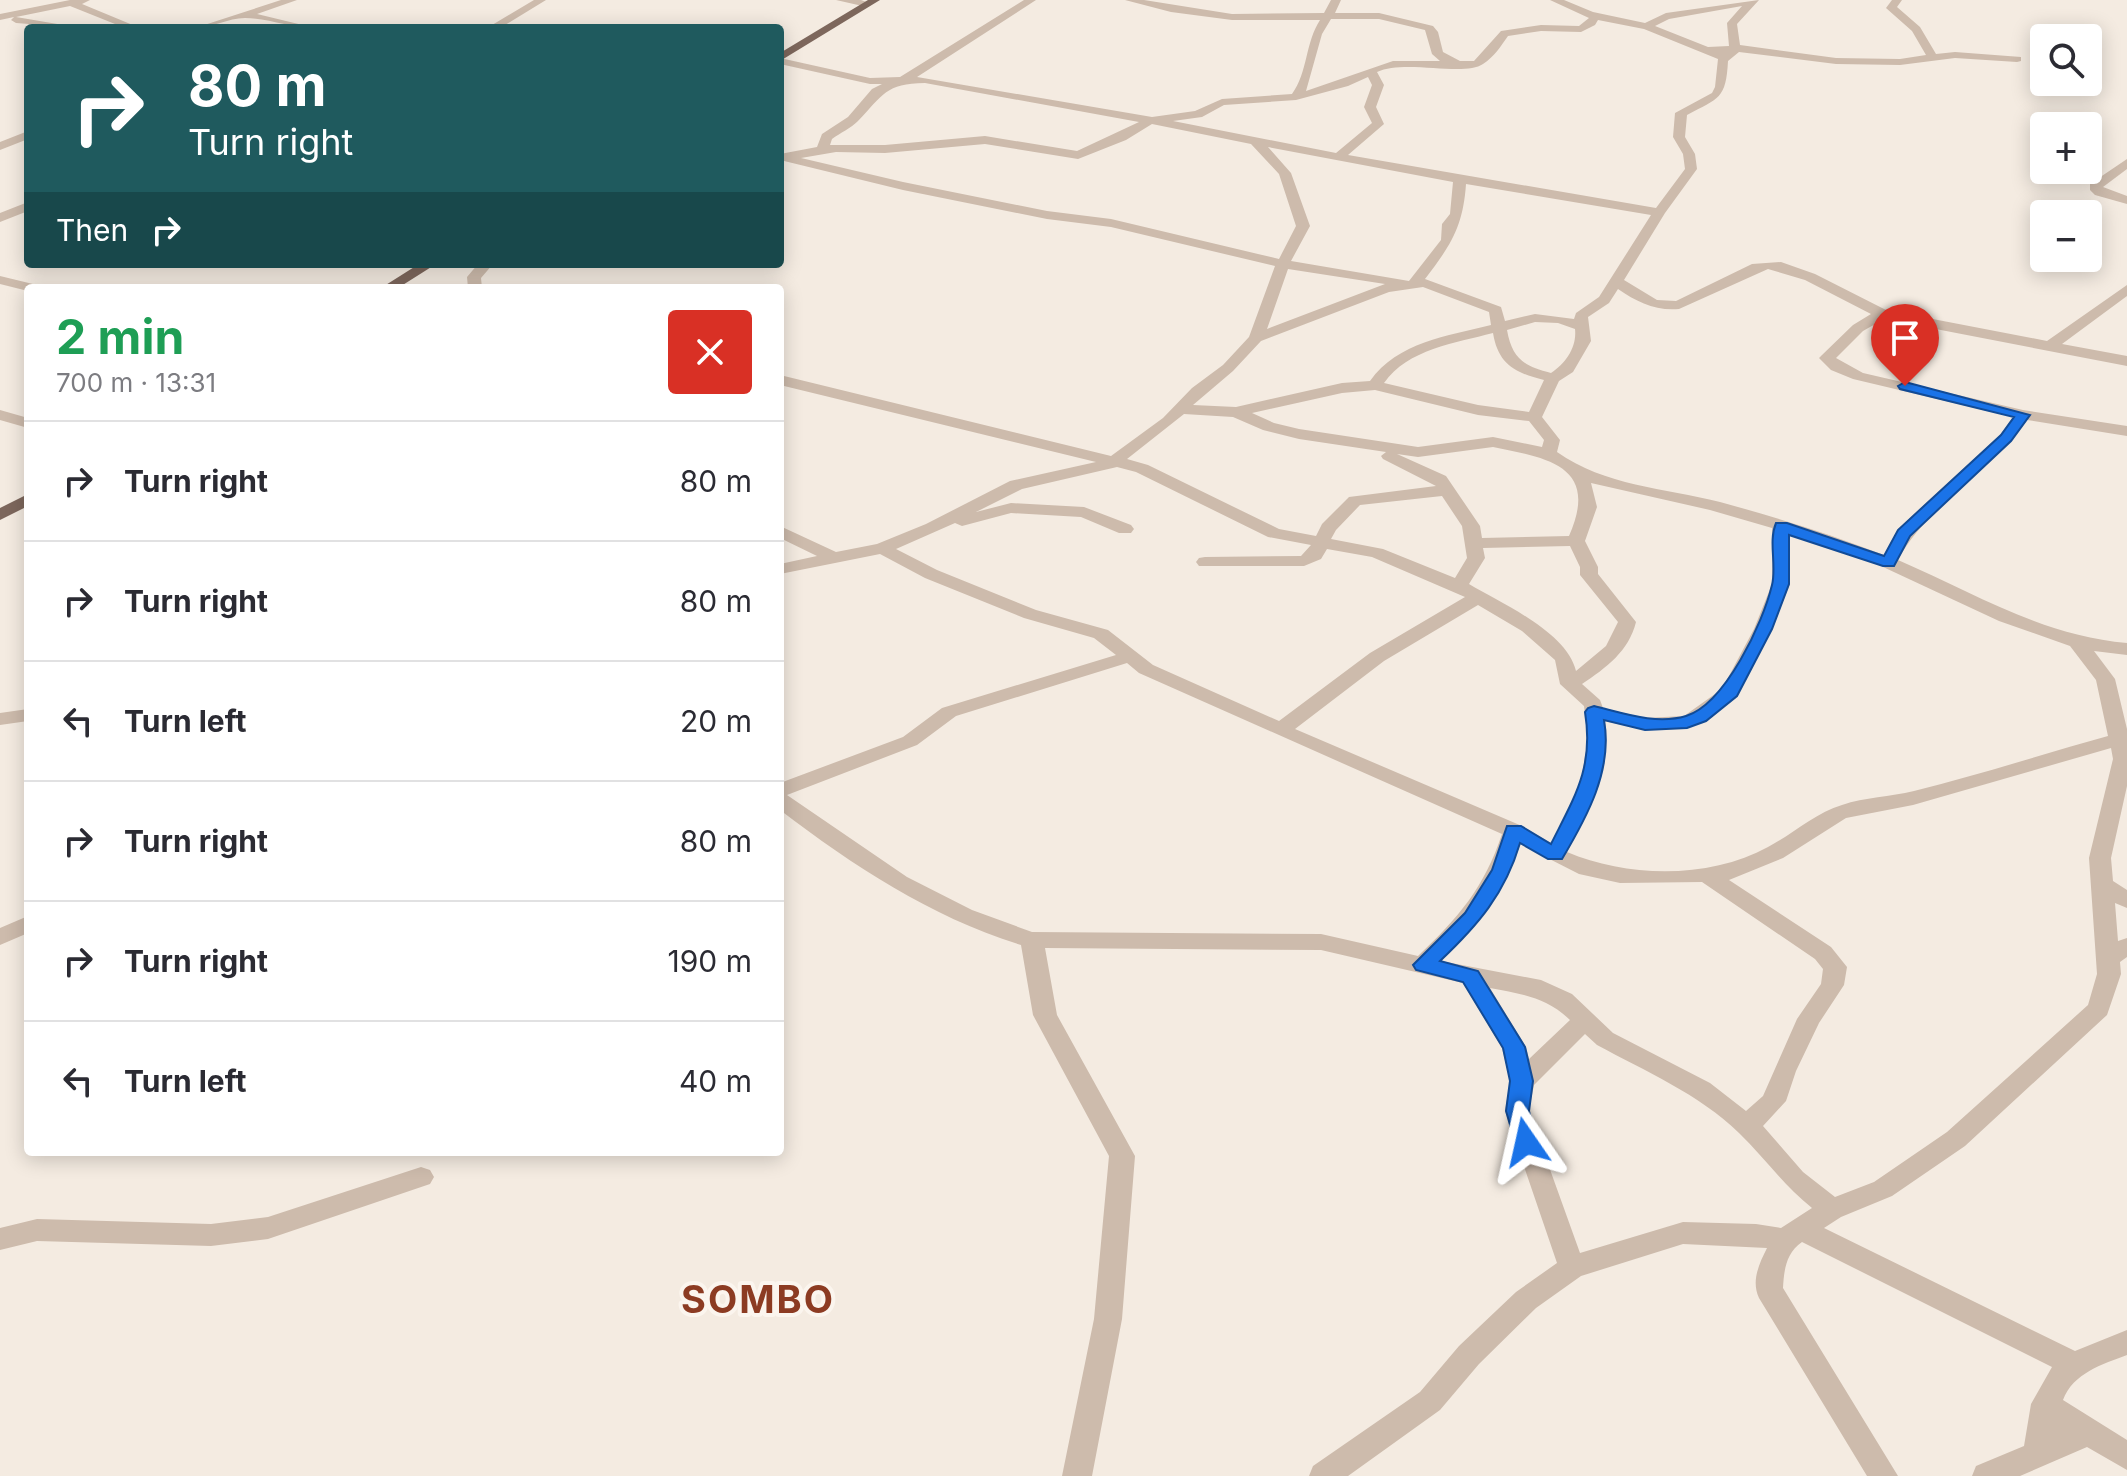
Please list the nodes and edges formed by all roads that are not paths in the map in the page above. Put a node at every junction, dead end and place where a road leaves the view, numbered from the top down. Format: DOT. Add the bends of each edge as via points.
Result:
graph roads {
  1 [pos="85,0"];
  2 [pos="292,0"];
  3 [pos="541,0"];
  4 [pos="841,0"];
  5 [pos="1031,0"];
  6 [pos="1130,0"];
  7 [pos="1336,0"];
  8 [pos="1555,0"];
  9 [pos="1897,0"];
  10 [pos="1752,1"];
  11 [pos="871,2"];
  12 [pos="71,3"];
  13 [pos="271,4"];
  14 [pos="245,15"];
  15 [pos="1595,16"];
  16 [pos="1331,17"];
  17 [pos="0,18"];
  18 [pos="46,24"];
  19 [pos="125,24"];
  20 [pos="214,24"];
  21 [pos="290,24"];
  22 [pos="499,24"];
  23 [pos="1646,26"];
  24 [pos="1735,49"];
  25 [pos="1706,50"];
  26 [pos="784,57"];
  27 [pos="1932,57"];
  28 [pos="2017,59"];
  29 [pos="1723,60"];
  30 [pos="784,61"];
  31 [pos="1440,62"];
  32 [pos="1371,71"];
  33 [pos="900,81"];
  34 [pos="1296,97"];
  35 [pos="1149,121"];
  36 [pos="24,137"];
  37 [pos="1256,142"];
  38 [pos="0,146"];
  39 [pos="823,150"];
  40 [pos="784,156"];
  41 [pos="1338,157"];
  42 [pos="784,158"];
  43 [pos="2127,163"];
  44 [pos="1460,179"];
  45 [pos="2127,200"];
  46 [pos="24,208"];
  47 [pos="1659,212"];
  48 [pos="0,218"];
  49 [pos="1283,264"];
  50 [pos="423,268"];
  51 [pos="0,280"];
  52 [pos="1616,281"];
  53 [pos="1411,282"];
  54 [pos="397,284"];
  55 [pos="24,286"];
  56 [pos="2127,289"];
  57 [pos="1641,300"];
  58 [pos="1598,304"];
  59 [pos="1882,314"];
  60 [pos="1581,326"];
  61 [pos="1500,327"];
  62 [pos="1256,338"];
  63 [pos="2050,346"];
  64 [pos="2127,361"];
  65 [pos="1553,378"];
  66 [pos="784,381"];
  67 [pos="1375,385"];
  68 [pos="1181,409"];
  69 [pos="1236,412"];
  70 [pos="0,415"];
  71 [pos="2023,415"];
  72 [pos="1534,417"];
  73 [pos="24,422"];
  74 [pos="2127,431"];
  75 [pos="1382,447"];
  76 [pos="1549,453"];
  77 [pos="1112,463"];
  78 [pos="1578,474"];
  79 [pos="1625,485"];
  80 [pos="1446,490"];
  81 [pos="1589,491"];
  82 [pos="991,496"];
  83 [pos="24,501"];
  84 [pos="1011,508"];
  85 [pos="0,515"];
  86 [pos="1781,527"];
  87 [pos="932,528"];
  88 [pos="1125,529"];
  89 [pos="784,533"];
  90 [pos="1320,541"];
  91 [pos="1576,541"];
  92 [pos="1475,543"];
  93 [pos="882,548"];
  94 [pos="834,558"];
  95 [pos="1205,562"];
  96 [pos="1888,563"];
  97 [pos="784,568"];
  98 [pos="1459,586"];
  99 [pos="1479,597"];
  100 [pos="2079,645"];
  101 [pos="2127,649"];
  102 [pos="1128,657"];
  103 [pos="1570,684"];
  104 [pos="1594,712"];
  105 [pos="24,716"];
  106 [pos="0,719"];
  107 [pos="1282,729"];
  108 [pos="2123,737"];
  109 [pos="784,788"];
  110 [pos="784,803"];
  111 [pos="1514,831"];
  112 [pos="1555,855"];
  113 [pos="1705,874"];
  114 [pos="2101,884"];
  115 [pos="2127,900"];
  116 [pos="24,926"];
  117 [pos="0,937"];
  118 [pos="1032,940"];
  119 [pos="2117,952"];
  120 [pos="1423,965"];
  121 [pos="1471,976"];
  122 [pos="1584,1020"];
  123 [pos="1522,1081"];
  124 [pos="1747,1125"];
  125 [pos="421,1177"];
  126 [pos="1832,1209"];
  127 [pos="1792,1234"];
  128 [pos="0,1239"];
  129 [pos="1572,1267"];
  130 [pos="2127,1342"];
  131 [pos="2072,1363"];
  132 [pos="2045,1404"];
  133 [pos="2088,1432"];
  134 [pos="2038,1451"];
  135 [pos="2127,1456"];
  136 [pos="1077,1476"];
  137 [pos="1324,1476"];
  138 [pos="1883,1476"];
  139 [pos="1987,1476"];
  1 -- 12 [label="street"];
  2 -- 13 [label="street"];
  3 -- 22 [label="street"];
  4 -- 11 [label="street"];
  5 -- 33 [label="street"];
  6 -- 16 [label="street" via="1232,17"];
  7 -- 16 [label="street"];
  8 -- 15 [label="street"];
  9 -- 27 [label="street" via="1891,8 1894,13 1916,29"];
  10 -- 23 [label="street" via="1666,16"];
  10 -- 24 [label="street" via="1732,23"];
  11 -- 26 [label="main road"];
  12 -- 17 [label="street"];
  12 -- 19 [label="street"];
  13 -- 14 [label="street"];
  14 -- 20 [label="street"];
  14 -- 21 [label="street"];
  15 -- 23 [label="street"];
  15 -- 31 [label="street" via="1581,29 1505,33 1483,60 1464,66"];
  16 -- 31 [label="street" via="1379,16 1429,28"];
  16 -- 34 [label="street" via="1317,33 1307,84"];
  17 -- 18 [label="street"];
  23 -- 25 [label="street"];
  24 -- 25 [label="street"];
  24 -- 27 [label="street" via="1836,61"];
  24 -- 29 [label="street"];
  25 -- 29 [label="street"];
  27 -- 28 [label="street"];
  29 -- 47 [label="street" via="1716,95 1681,113 1680,141 1691,169"];
  30 -- 33 [label="street" via="857,80"];
  31 -- 32 [label="street" via="1393,64"];
  32 -- 34 [label="street"];
  32 -- 41 [label="street" via="1378,85 1369,104 1378,124"];
  33 -- 35 [label="street" via="943,83"];
  33 -- 39 [label="street" via="876,91 852,120 826,137"];
  34 -- 35 [label="street" via="1227,101 1193,115"];
  35 -- 37 [label="street"];
  35 -- 39 [label="street" via="1078,155 985,140"];
  36 -- 38 [label="street"];
  37 -- 41 [label="street"];
  37 -- 49 [label="street" via="1285,173 1303,226"];
  39 -- 40 [label="street"];
  41 -- 44 [label="street"];
  42 -- 49 [label="street" via="1047,215 1111,223"];
  43 -- 45 [label="street" via="2095,187"];
  44 -- 47 [label="street"];
  44 -- 53 [label="street" via="1448,240"];
  46 -- 48 [label="street"];
  47 -- 52 [label="street"];
  49 -- 53 [label="street"];
  49 -- 62 [label="street"];
  50 -- 54 [label="main road"];
  51 -- 55 [label="street"];
  52 -- 57 [label="street"];
  52 -- 58 [label="street"];
  53 -- 61 [label="street" via="1496,310"];
  53 -- 62 [label="street"];
  56 -- 63 [label="street"];
  57 -- 58 [label="street"];
  57 -- 59 [label="street" via="1678,307 1737,276 1772,265 1807,276"];
  58 -- 60 [label="street" via="1581,316"];
  59 -- 63 [label="street"];
  59 -- 71 [label="street" via="1858,328 1829,353 1828,360 1858,376"];
  60 -- 61 [label="street" via="1535,318"];
  60 -- 65 [label="street" via="1584,341 1576,356"];
  61 -- 65 [label="street" via="1503,354 1514,367"];
  61 -- 67 [label="street" via="1400,357"];
  62 -- 68 [label="street"];
  63 -- 64 [label="street"];
  65 -- 72 [label="street"];
  66 -- 77 [label="street"];
  67 -- 69 [label="street"];
  67 -- 72 [label="street" via="1478,410"];
  68 -- 69 [label="street"];
  68 -- 77 [label="street"];
  69 -- 75 [label="street" via="1269,427"];
  70 -- 73 [label="street"];
  71 -- 74 [label="street"];
  71 -- 96 [label="street" via="2006,438 1904,533"];
  72 -- 76 [label="street" via="1552,440"];
  75 -- 76 [label="street" via="1418,452 1493,442"];
  75 -- 80 [label="street" via="1386,454 1438,478"];
  76 -- 78 [label="street"];
  77 -- 82 [label="street" via="1016,485"];
  77 -- 90 [label="street" via="1142,468 1274,533"];
  78 -- 79 [label="street"];
  78 -- 81 [label="street"];
  79 -- 81 [label="street"];
  79 -- 86 [label="street"];
  80 -- 90 [label="street" via="1355,501"];
  80 -- 92 [label="street" via="1471,526"];
  81 -- 91 [label="street" via="1589,510"];
  82 -- 84 [label="street"];
  82 -- 87 [label="street"];
  83 -- 85 [label="main road"];
  84 -- 87 [label="street"];
  84 -- 88 [label="street" via="1084,512"];
  86 -- 96 [label="street"];
  86 -- 104 [label="street" via="1781,584 1730,692 1687,722 1645,724"];
  87 -- 93 [label="street"];
  89 -- 94 [label="street"];
  90 -- 95 [label="street" via="1315,555 1304,561"];
  90 -- 98 [label="street" via="1377,553"];
  91 -- 92 [label="street"];
  91 -- 103 [label="street" via="1589,575 1627,622 1608,656"];
  92 -- 98 [label="street" via="1476,558"];
  93 -- 94 [label="street"];
  93 -- 102 [label="street" via="1030,614 1101,634"];
  94 -- 97 [label="street"];
  96 -- 100 [label="street"];
  98 -- 99 [label="street"];
  99 -- 103 [label="street" via="1549,643 1564,658"];
  99 -- 107 [label="street" via="1378,657"];
  100 -- 101 [label="street"];
  100 -- 108 [label="street" via="2105,679"];
  102 -- 107 [label="street"];
  102 -- 109 [label="street" via="949,712 910,741"];
  103 -- 104 [label="street" via="1593,704"];
  104 -- 112 [label="street" via="1598,738 1590,787"];
  105 -- 106 [label="street"];
  107 -- 111 [label="street"];
  108 -- 113 [label="street" via="1913,798 1851,809 1775,853 1731,872"];
  108 -- 114 [label="street" via="2123,759 2100,858"];
  110 -- 118 [label="street" via="857,857 998,931"];
  111 -- 112 [label="street"];
  111 -- 120 [label="street" via="1502,870 1473,918"];
  112 -- 113 [label="street" via="1620,876"];
  113 -- 124 [label="street" via="1823,953 1835,967 1832,985 1809,1019 1774,1101"];
  114 -- 115 [label="street"];
  114 -- 119 [label="street"];
  116 -- 117 [label="street"];
  118 -- 120 [label="street" via="1309,941"];
  118 -- 136 [label="street" via="1045,1015 1122,1156 1108,1319"];
  119 -- 126 [label="street" via="2099,1009 2025,1078 1956,1139 1883,1189"];
  120 -- 121 [label="street"];
  121 -- 122 [label="street" via="1541,989 1564,1000"];
  121 -- 123 [label="street" via="1514,1047"];
  122 -- 123 [label="street"];
  122 -- 124 [label="street" via="1605,1039 1701,1090"];
  123 -- 129 [label="street" via="1517,1111"];
  124 -- 126 [label="street" via="1794,1179"];
  125 -- 128 [label="street" via="268,1228 211,1235 37,1230"];
  126 -- 127 [label="street"];
  127 -- 129 [label="street" via="1683,1233"];
  127 -- 131 [label="street"];
  127 -- 138 [label="street" via="1771,1266 1769,1290"];
  129 -- 137 [label="street" via="1526,1300 1430,1401"];
  130 -- 131 [label="street"];
  131 -- 132 [label="street" via="2054,1383"];
  132 -- 133 [label="street"];
  132 -- 134 [label="street"];
  133 -- 134 [label="street"];
  133 -- 135 [label="street"];
  134 -- 139 [label="street"];
}
